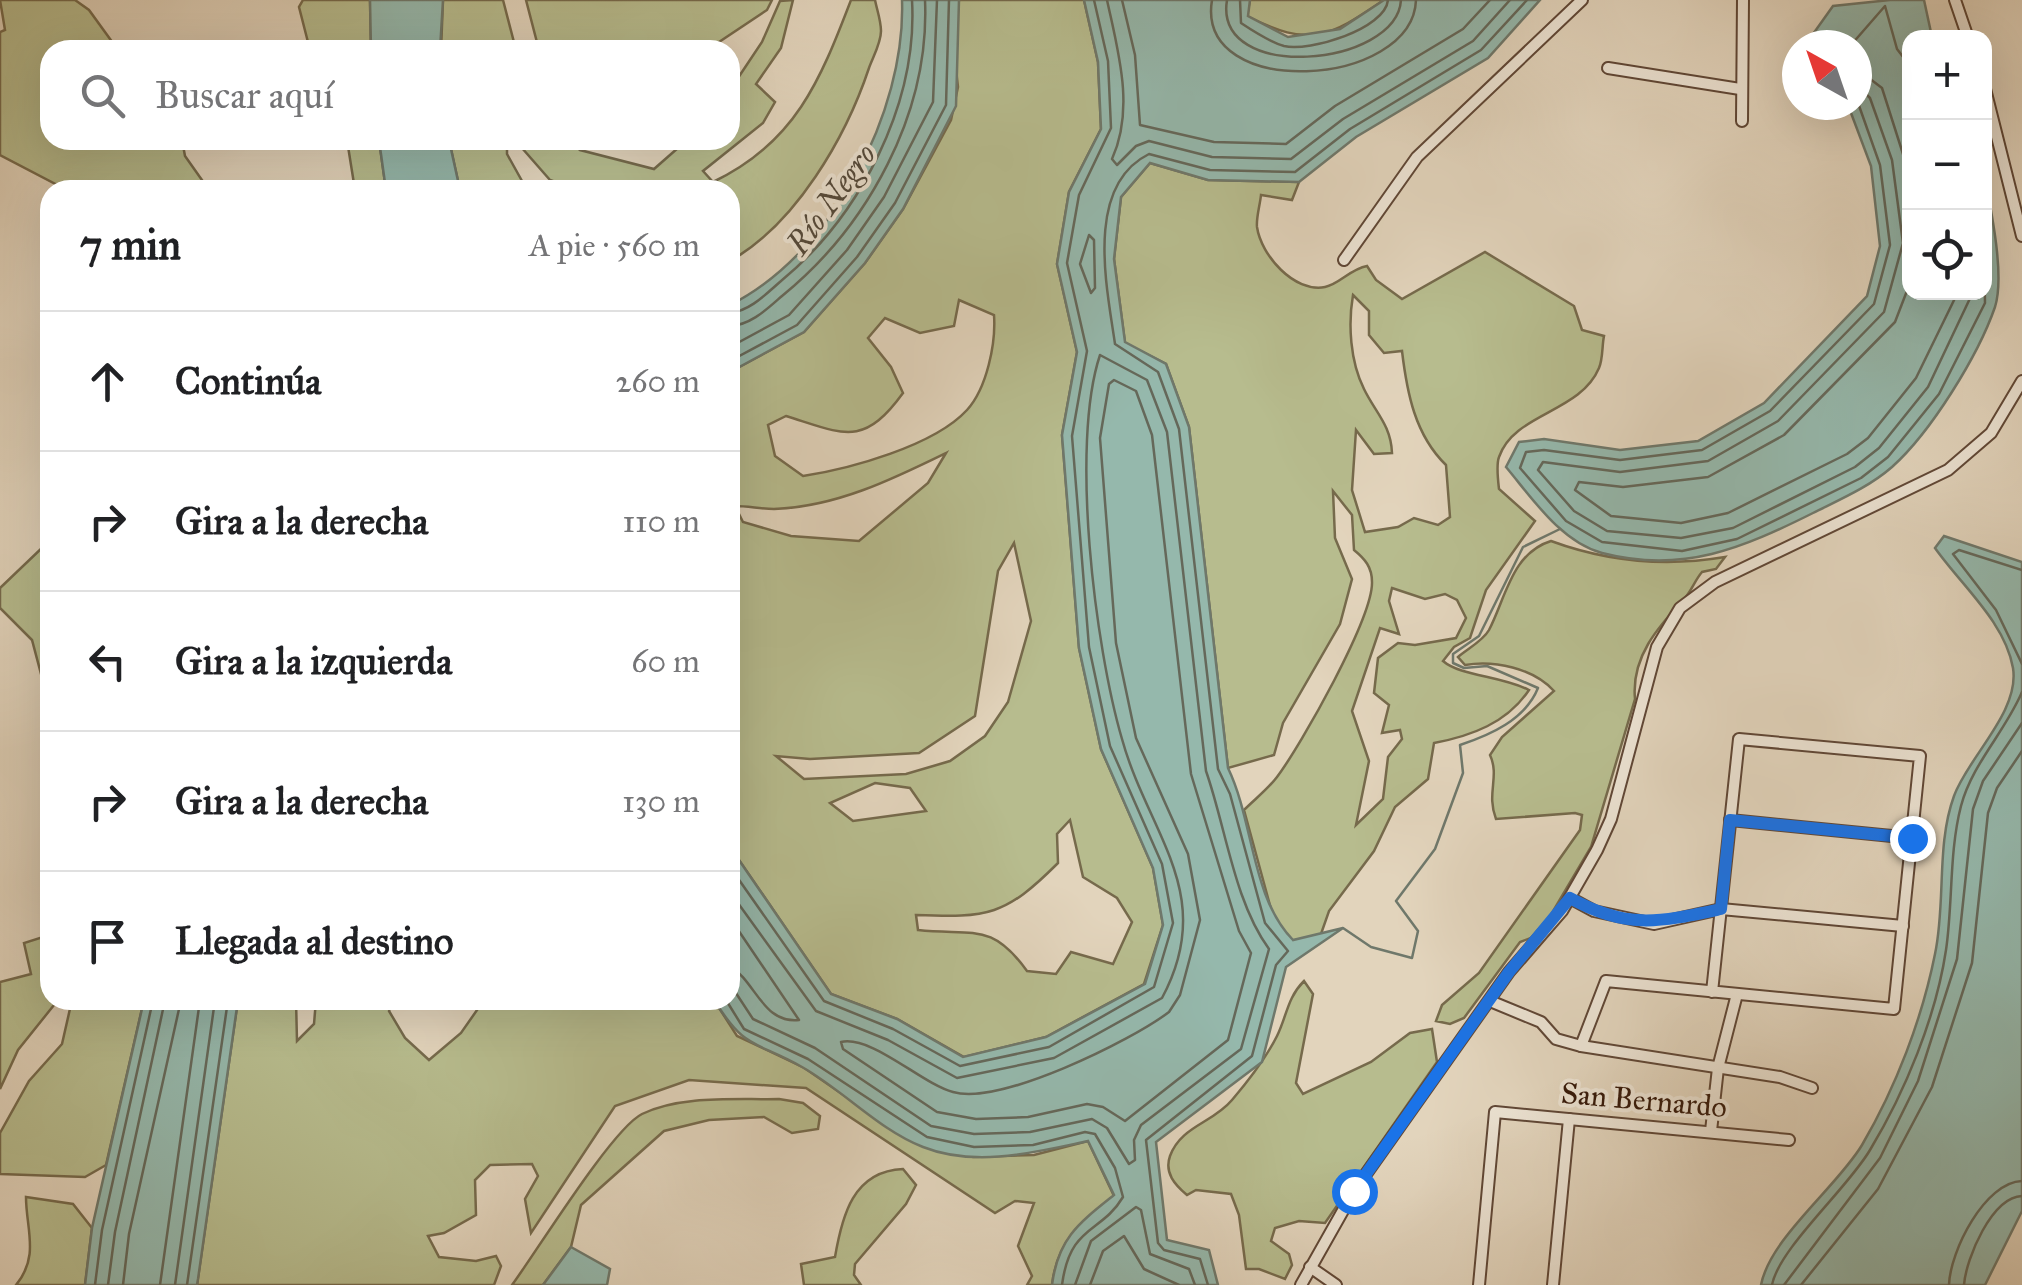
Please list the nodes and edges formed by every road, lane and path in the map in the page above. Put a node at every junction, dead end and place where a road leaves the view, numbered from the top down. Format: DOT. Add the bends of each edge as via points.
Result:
graph roads {
  1 [pos="1582,0"];
  2 [pos="1743,0"];
  3 [pos="1954,0"];
  4 [pos="1965,30"];
  5 [pos="1608,68"];
  6 [pos="1740,89"];
  7 [pos="1992,117"];
  8 [pos="1742,122"];
  9 [pos="2022,236"];
  10 [pos="1344,260"];
  11 [pos="2022,380"];
  12 [pos="2019,396"];
  13 [pos="1730,820"];
  14 [pos="1912,838"];
  15 [pos="1570,898"];
  16 [pos="1721,909"];
  17 [pos="1902,926"];
  18 [pos="1712,992"];
  19 [pos="1737,994"];
  20 [pos="1490,1001"];
  21 [pos="1581,1046"];
  22 [pos="1718,1068"];
  23 [pos="1812,1088"];
  24 [pos="1569,1118"];
  25 [pos="1710,1131"];
  26 [pos="1789,1140"];
  27 [pos="1310,1267"];
  28 [pos="1301,1285"];
  29 [pos="1336,1285"];
  30 [pos="1480,1285"];
  31 [pos="1554,1285"];
  1 -- 10 [label="street" via="1417,156"];
  2 -- 6 [label="street"];
  3 -- 4 [label="street"];
  5 -- 6 [label="street"];
  6 -- 8 [label="street"];
  7 -- 9 [label="street"];
  11 -- 12 [label="street"];
  12 -- 15 [label="street" via="1991,433 1948,470 1716,582 1680,608 1657,647 1611,819"];
  13 -- 14 [label="street"];
  13 -- 14 [label="street" via="1738,739 1920,756"];
  13 -- 16 [label="street"];
  14 -- 17 [label="street"];
  15 -- 16 [label="street" via="1594,911 1654,924"];
  15 -- 20 [label="street"];
  16 -- 17 [label="street"];
  16 -- 18 [label="street"];
  17 -- 19 [label="street" via="1894,1010"];
  18 -- 19 [label="street"];
  18 -- 21 [label="street" via="1606,981"];
  19 -- 22 [label="street"];
  20 -- 21 [label="street"];
  20 -- 27 [label="street" via="1354,1191"];
  21 -- 22 [label="street"];
  22 -- 23 [label="street"];
  22 -- 25 [label="street"];
  24 -- 25 [label="street, San Bernardo"];
  24 -- 30 [label="street, San Bernardo" via="1495,1112"];
  24 -- 31 [label="street"];
  25 -- 26 [label="street, San Bernardo"];
  27 -- 28 [label="street"];
  27 -- 29 [label="street"];
}
